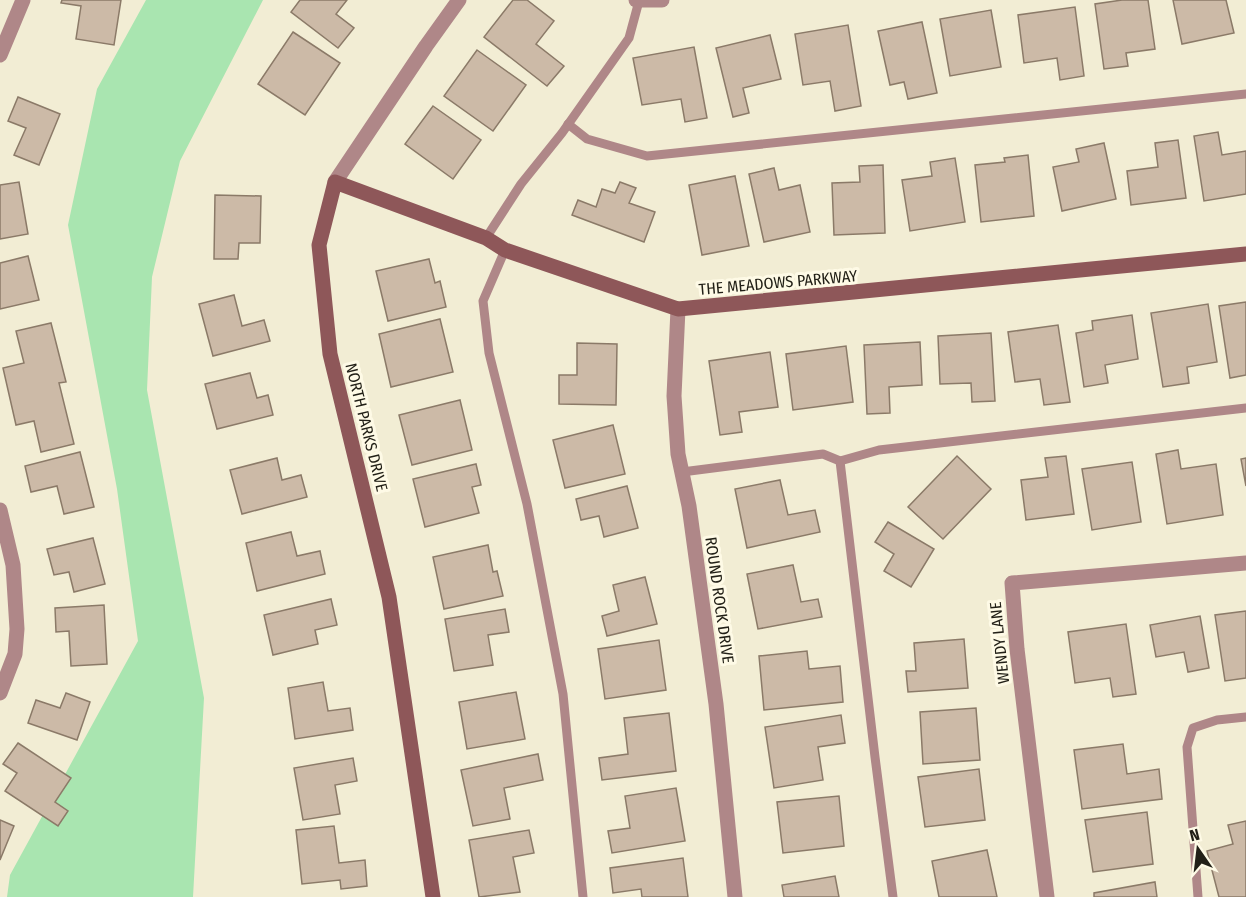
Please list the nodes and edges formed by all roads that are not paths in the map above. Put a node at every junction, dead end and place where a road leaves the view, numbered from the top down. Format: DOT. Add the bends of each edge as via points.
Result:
graph roads {
  1 [pos="23,0"];
  2 [pos="459,0"];
  3 [pos="637,0"];
  4 [pos="662,0"];
  5 [pos="0,52"];
  6 [pos="1246,94"];
  7 [pos="568,124"];
  8 [pos="335,182"];
  9 [pos="486,238"];
  10 [pos="505,250"];
  11 [pos="1246,254"];
  12 [pos="678,309"];
  13 [pos="1246,408"];
  14 [pos="840,461"];
  15 [pos="682,472"];
  16 [pos="0,510"];
  17 [pos="1246,563"];
  18 [pos="1,688"];
  19 [pos="1246,717"];
  20 [pos="433,897"];
  21 [pos="584,897"];
  22 [pos="735,897"];
  23 [pos="894,897"];
  24 [pos="1047,897"];
  25 [pos="1198,897"];
  1 -- 5 [label="street"];
  2 -- 8 [label="street, NORTH PARKS DRIVE"];
  3 -- 4 [label="street"];
  3 -- 7 [label="lane" via="629,38"];
  6 -- 7 [label="lane" via="647,156 587,139"];
  7 -- 9 [label="lane" via="521,184"];
  8 -- 9 [label="street, THE MEADOWS PARKWAY"];
  8 -- 20 [label="street, NORTH PARKS DRIVE" via="319,245 330,354 389,597"];
  9 -- 10 [label="street, THE MEADOWS PARKWAY"];
  10 -- 12 [label="street, THE MEADOWS PARKWAY"];
  10 -- 21 [label="lane" via="483,301 489,352 527,504 563,694"];
  11 -- 12 [label="street, THE MEADOWS PARKWAY"];
  12 -- 15 [label="street, ROUND ROCK DRIVE" via="674,396"];
  13 -- 14 [label="lane" via="879,450"];
  14 -- 15 [label="lane" via="823,454"];
  14 -- 23 [label="lane"];
  15 -- 22 [label="street, ROUND ROCK DRIVE" via="716,704"];
  16 -- 18 [label="street" via="13,565 17,629 15,654"];
  17 -- 24 [label="street, WENDY LANE" via="1012,583"];
  19 -- 25 [label="lane" via="1193,728 1187,747"];
}
